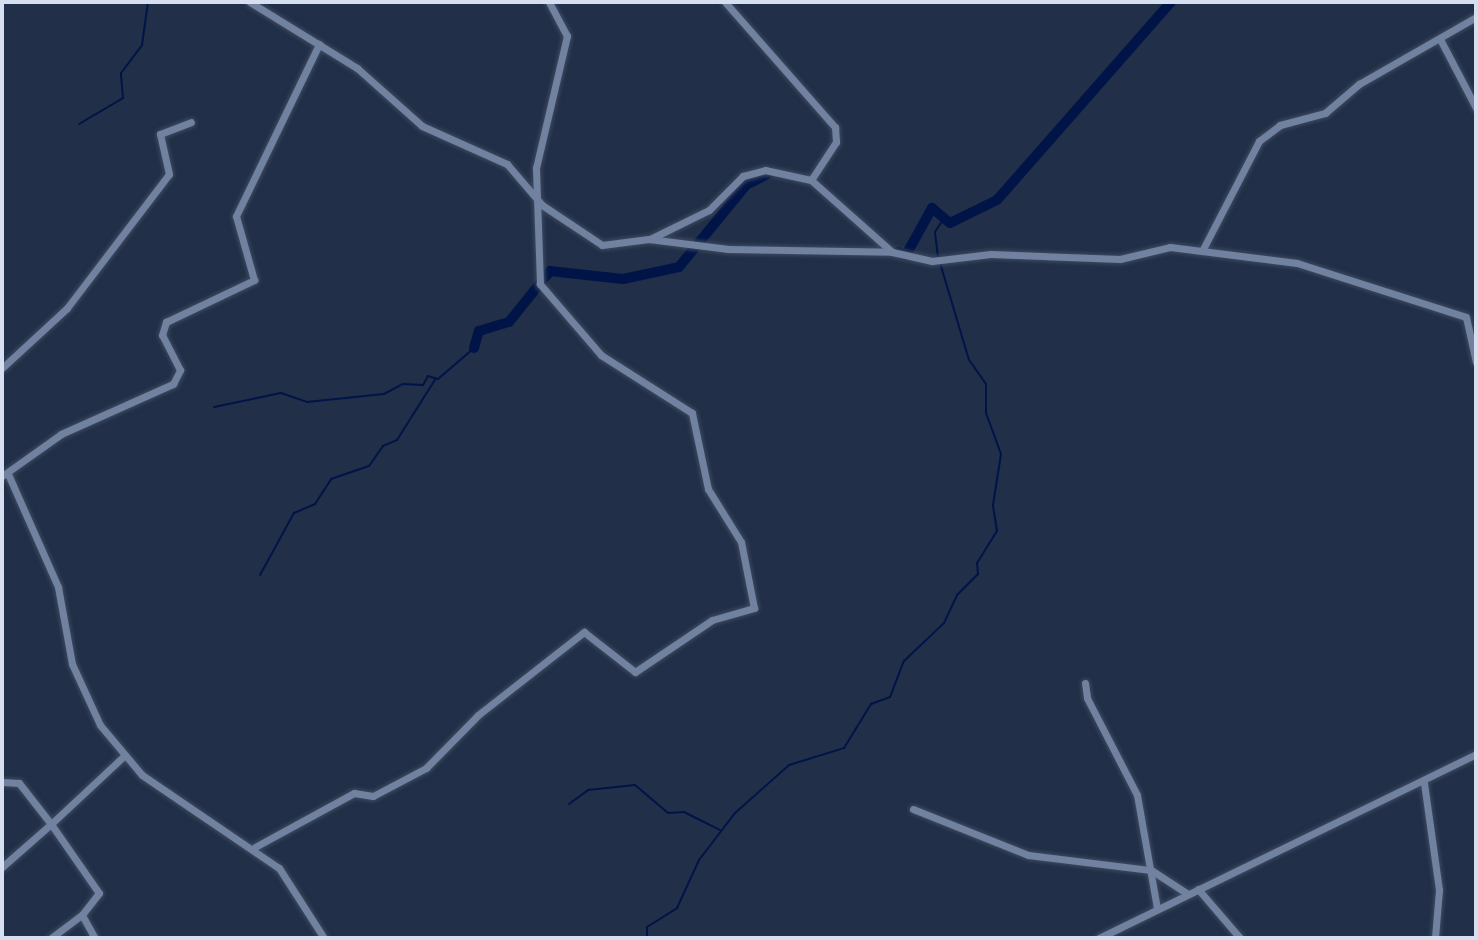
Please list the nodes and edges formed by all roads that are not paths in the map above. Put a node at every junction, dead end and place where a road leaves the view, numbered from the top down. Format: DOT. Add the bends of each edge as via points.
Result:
graph roads {
  1 [pos="250,2"];
  2 [pos="549,2"];
  3 [pos="725,2"];
  4 [pos="1476,17"];
  5 [pos="1441,41"];
  6 [pos="319,44"];
  7 [pos="1476,108"];
  8 [pos="191,122"];
  9 [pos="811,180"];
  10 [pos="534,195"];
  11 [pos="649,239"];
  12 [pos="1202,251"];
  13 [pos="892,252"];
  14 [pos="1476,312"];
  15 [pos="1466,317"];
  16 [pos="1476,362"];
  17 [pos="2,368"];
  18 [pos="5,475"];
  19 [pos="1085,683"];
  20 [pos="1476,754"];
  21 [pos="124,756"];
  22 [pos="2,782"];
  23 [pos="1424,783"];
  24 [pos="913,809"];
  25 [pos="51,824"];
  26 [pos="255,847"];
  27 [pos="2,867"];
  28 [pos="1150,870"];
  29 [pos="1198,889"];
  30 [pos="1188,894"];
  31 [pos="1157,909"];
  32 [pos="82,915"];
  33 [pos="51,938"];
  34 [pos="95,938"];
  35 [pos="324,938"];
  36 [pos="1099,938"];
  37 [pos="1240,938"];
  38 [pos="1436,938"];
  1 -- 6 [label="street"];
  2 -- 10 [label="street" via="567,36 538,148"];
  3 -- 9 [label="street" via="835,127 836,142"];
  4 -- 5 [label="street"];
  5 -- 7 [label="street"];
  5 -- 12 [label="street" via="1398,60 1325,113 1280,125 1259,141"];
  6 -- 10 [label="street" via="374,81 422,126 507,164"];
  6 -- 18 [label="street" via="236,216 254,280 162,328 180,370 173,384 61,434"];
  8 -- 17 [label="street" via="160,134 169,174 67,308"];
  9 -- 11 [label="street" via="753,172 709,210"];
  9 -- 13 [label="street"];
  10 -- 11 [label="street" via="593,241"];
  10 -- 26 [label="street" via="542,218 540,284 601,355 684,406 697,422 702,471 741,542 754,608 712,620 635,672 584,632 478,715 426,768 373,796 354,793"];
  11 -- 13 [label="street" via="700,246"];
  12 -- 13 [label="street" via="1170,247 1121,259 1003,254 932,261"];
  12 -- 15 [label="street" via="1330,268"];
  14 -- 15 [label="street"];
  15 -- 16 [label="street"];
  18 -- 21 [label="street" via="58,587 77,682"];
  19 -- 28 [label="street" via="1087,698 1138,795"];
  20 -- 23 [label="street"];
  21 -- 25 [label="street"];
  21 -- 26 [label="street" via="155,785"];
  22 -- 25 [label="street" via="19,783"];
  23 -- 29 [label="street"];
  23 -- 38 [label="street" via="1439,890"];
  24 -- 28 [label="street" via="1028,855"];
  25 -- 27 [label="street"];
  25 -- 32 [label="street" via="99,893"];
  26 -- 35 [label="street" via="290,880"];
  28 -- 30 [label="street"];
  28 -- 31 [label="street"];
  29 -- 30 [label="street"];
  29 -- 37 [label="street"];
  30 -- 31 [label="street"];
  31 -- 36 [label="street"];
  32 -- 33 [label="street"];
  32 -- 34 [label="street"];
}
